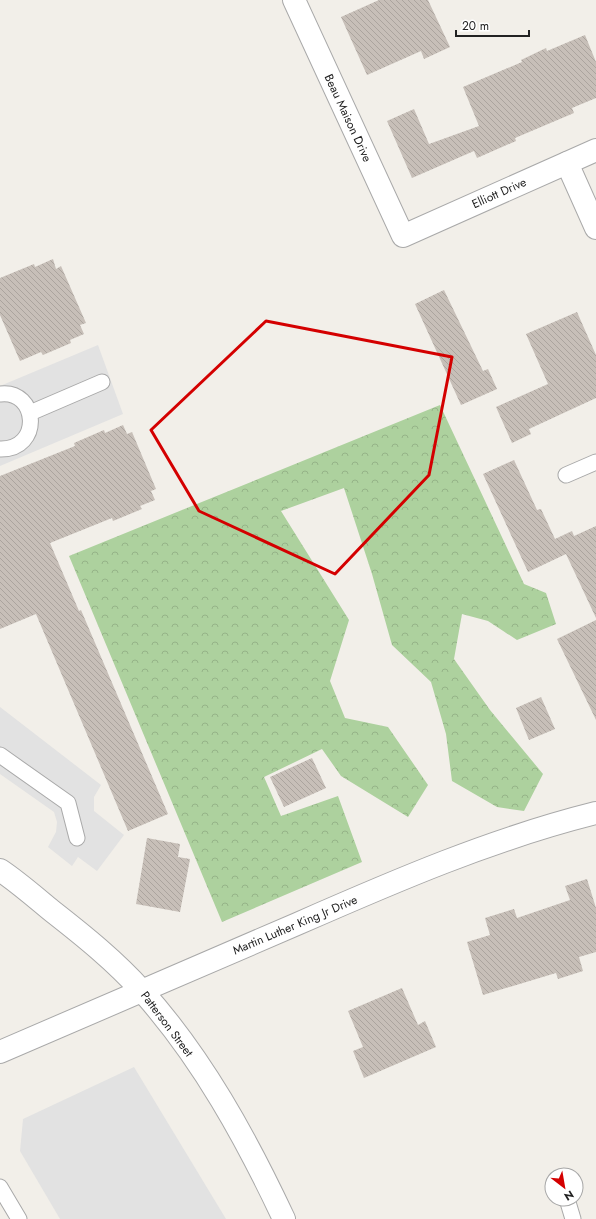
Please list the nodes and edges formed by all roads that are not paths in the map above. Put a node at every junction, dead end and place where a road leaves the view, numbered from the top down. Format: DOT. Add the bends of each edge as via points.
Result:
graph roads {
  1 [pos="294,0"];
  2 [pos="596,150"];
  3 [pos="568,163"];
  4 [pos="596,228"];
  5 [pos="403,236"];
  6 [pos="102,382"];
  7 [pos="0,394"];
  8 [pos="30,413"];
  9 [pos="0,449"];
  10 [pos="596,462"];
  11 [pos="566,475"];
  12 [pos="0,755"];
  13 [pos="596,813"];
  14 [pos="76,838"];
  15 [pos="0,870"];
  16 [pos="142,991"];
  17 [pos="0,1052"];
  18 [pos="0,1187"];
  19 [pos="569,1207"];
  20 [pos="19,1219"];
  21 [pos="284,1219"];
  22 [pos="573,1219"];
  1 -- 5 [label="street, Beau Maison Drive"];
  2 -- 3 [label="street, Elliott Drive"];
  3 -- 4 [label="street"];
  3 -- 5 [label="street, Elliott Drive"];
  6 -- 8 [label="lane"];
  7 -- 8 [label="lane" via="20,399"];
  8 -- 9 [label="lane" via="29,432 24,440 16,446"];
  10 -- 11 [label="lane"];
  12 -- 14 [label="lane" via="68,803"];
  13 -- 16 [label="street, Martin Luther King Jr Drive" via="534,829 482,847 386,885"];
  15 -- 16 [label="street, Patterson Street" via="103,951"];
  16 -- 17 [label="street, Martin Luther King Jr Drive"];
  16 -- 21 [label="street, Patterson Street" via="176,1032 220,1099 256,1162"];
  18 -- 20 [label="lane"];
  19 -- 22 [label="lane"];
}
